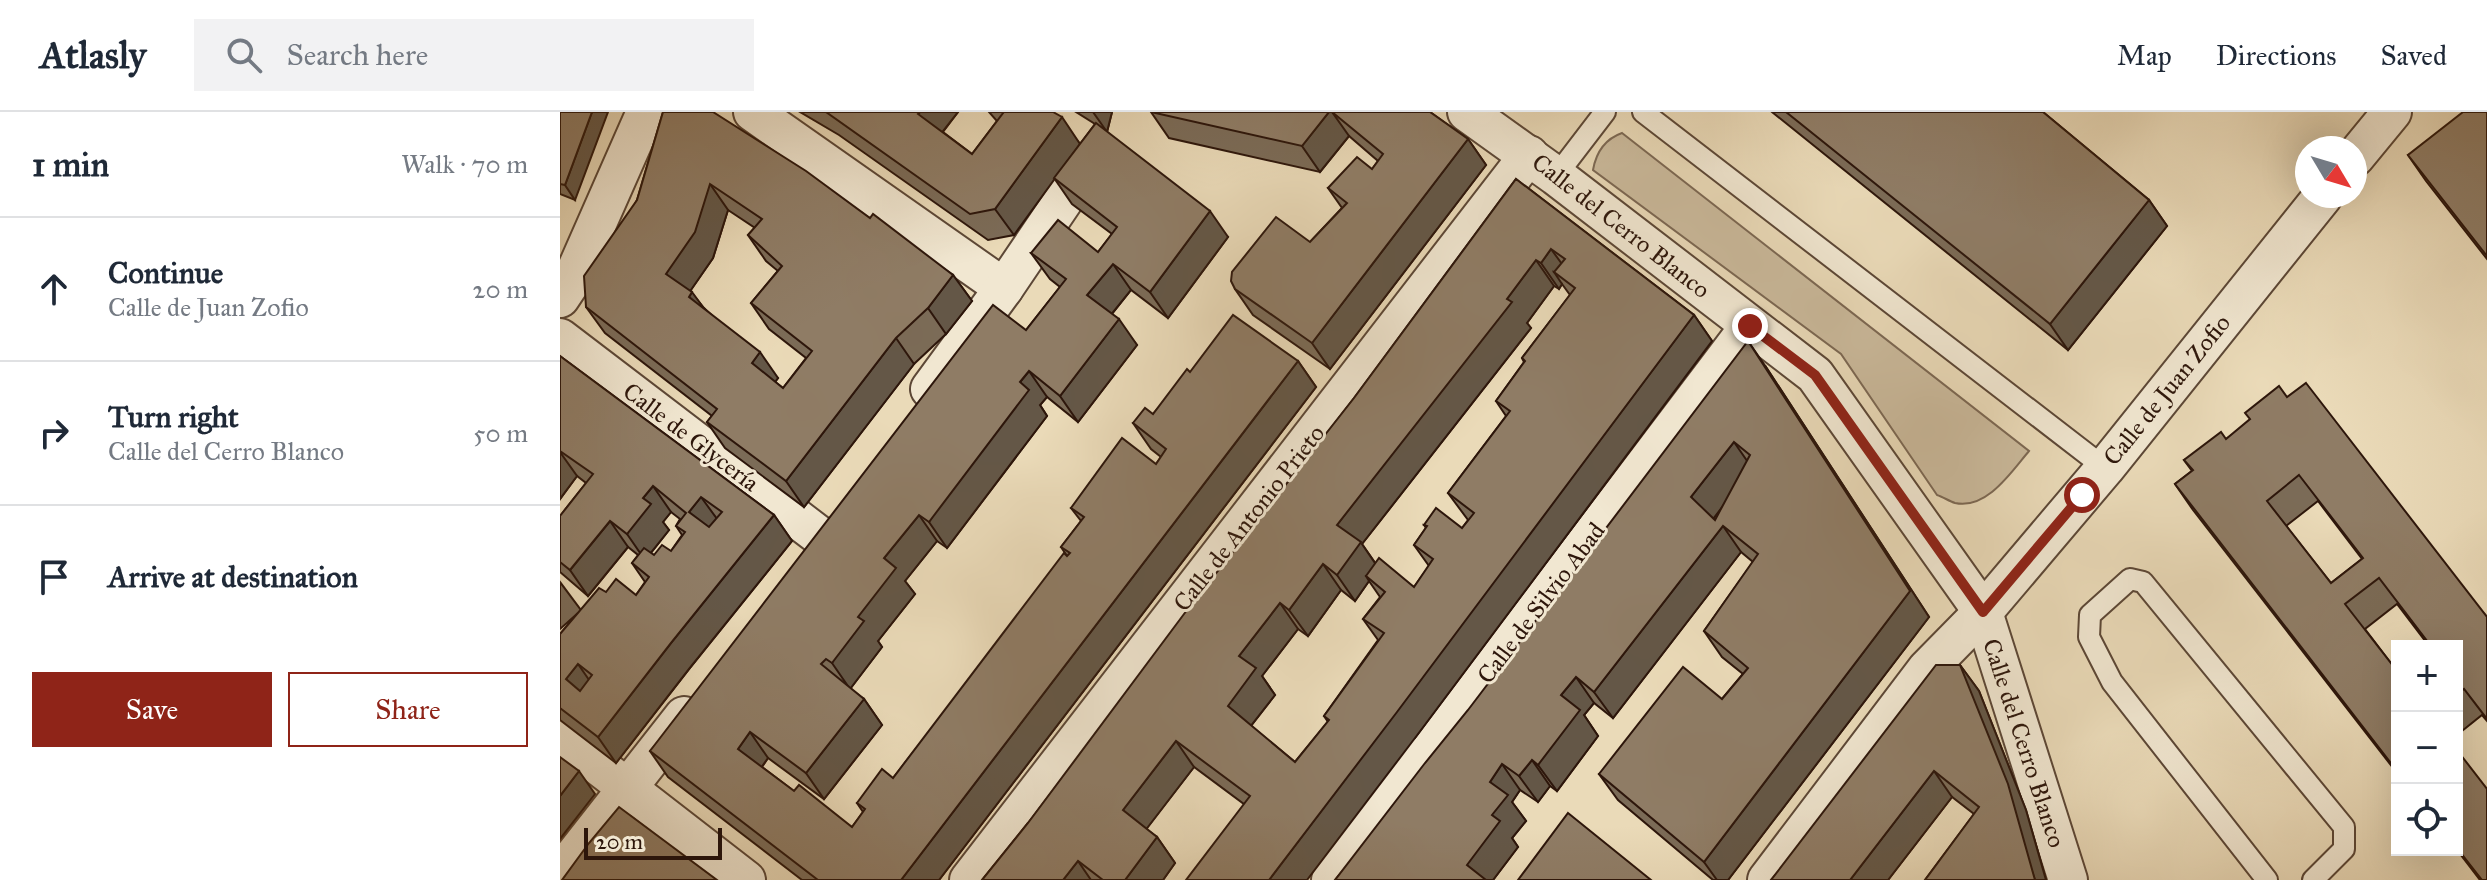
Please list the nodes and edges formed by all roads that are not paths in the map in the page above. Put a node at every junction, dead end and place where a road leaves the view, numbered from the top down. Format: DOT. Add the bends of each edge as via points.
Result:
graph roads {
  1 [pos="646,112"];
  2 [pos="753,112"];
  3 [pos="1467,112"];
  4 [pos="1605,112"];
  5 [pos="1643,112"];
  6 [pos="2392,112"];
  7 [pos="2367,142"];
  8 [pos="1543,166"];
  9 [pos="1071,189"];
  10 [pos="2313,208"];
  11 [pos="1004,288"];
  12 [pos="560,298"];
  13 [pos="1750,326"];
  14 [pos="560,338"];
  15 [pos="913,412"];
  16 [pos="2105,468"];
  17 [pos="821,537"];
  18 [pos="1983,612"];
  19 [pos="706,687"];
  20 [pos="560,736"];
  21 [pos="629,788"];
  22 [pos="560,874"];
  23 [pos="746,880"];
  24 [pos="969,880"];
  25 [pos="1331,880"];
  26 [pos="1767,880"];
  27 [pos="2068,880"];
  28 [pos="2267,880"];
  29 [pos="2313,880"];
  1 -- 12 [label="street"];
  2 -- 11 [label="street"];
  3 -- 8 [label="street, Calle del Cerro Blanco"];
  4 -- 8 [label="lane"];
  5 -- 16 [label="lane"];
  6 -- 7 [label="street"];
  8 -- 13 [label="street, Calle del Cerro Blanco"];
  8 -- 24 [label="street, Calle de Antonio Prieto"];
  9 -- 11 [label="street"];
  10 -- 16 [label="street, Calle de Juan Zofio"];
  11 -- 15 [label="street"];
  13 -- 18 [label="street, Calle del Cerro Blanco" via="1815,375"];
  13 -- 25 [label="street, Calle de Silvio Abad"];
  14 -- 17 [label="street, Calle de Glycería"];
  16 -- 18 [label="street, Calle de Juan Zofio"];
  18 -- 26 [label="street, Calle de Juan Zofio" via="1927,669"];
  18 -- 27 [label="street, Calle del Cerro Blanco"];
  19 -- 21 [label="street"];
  20 -- 21 [label="street"];
  21 -- 22 [label="street"];
  21 -- 23 [label="street"];
  28 -- 29 [label="lane" via="2112,682 2089,637 2090,615 2130,579 2143,582 2344,827 2344,849"];
}
